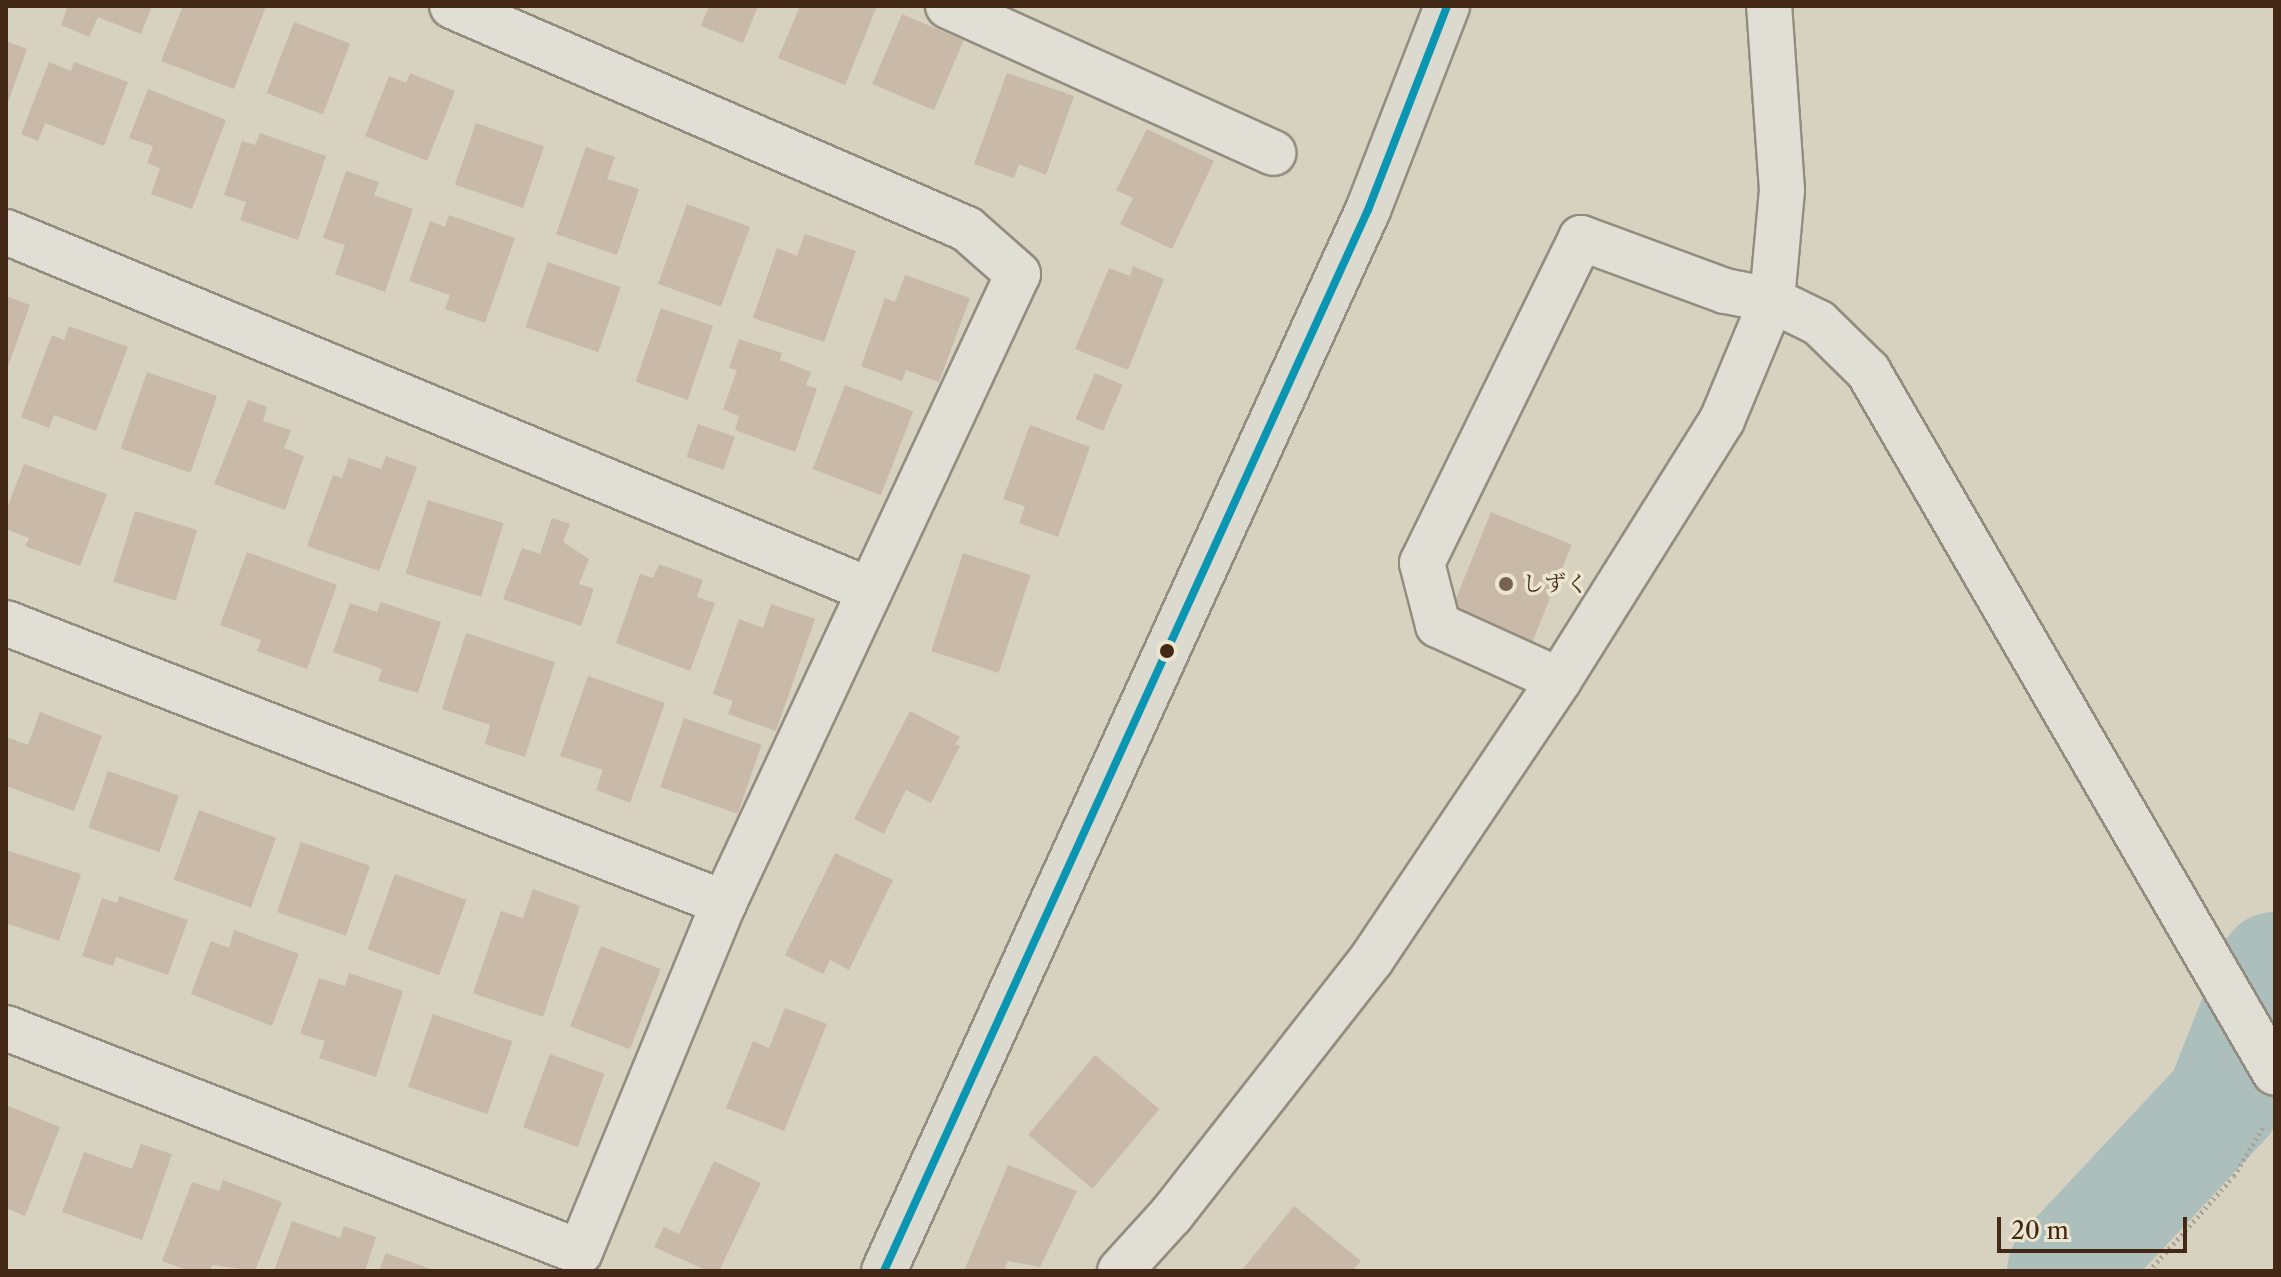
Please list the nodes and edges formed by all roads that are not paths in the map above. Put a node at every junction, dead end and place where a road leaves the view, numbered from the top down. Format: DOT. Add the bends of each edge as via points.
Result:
graph roads {
  1 [pos="452,6"];
  2 [pos="948,6"];
  3 [pos="1447,6"];
  4 [pos="1769,6"];
  5 [pos="1273,153"];
  6 [pos="6,232"];
  7 [pos="1772,300"];
  8 [pos="867,589"];
  9 [pos="6,623"];
  10 [pos="1559,680"];
  11 [pos="724,903"];
  12 [pos="6,1028"];
  13 [pos="2273,1069"];
  14 [pos="884,1271"];
  15 [pos="1120,1271"];
  1 -- 8 [label="street" via="967,229 1018,274"];
  2 -- 5 [label="street"];
  3 -- 14 [label="main road" via="1368,210"];
  4 -- 7 [label="street" via="1782,190"];
  6 -- 8 [label="street"];
  7 -- 10 [label="street" via="1722,420"];
  7 -- 10 [label="street" via="1725,291 1581,238 1422,563 1438,625"];
  7 -- 13 [label="street" via="1819,323 1868,371"];
  8 -- 11 [label="street"];
  9 -- 11 [label="street"];
  10 -- 15 [label="street" via="1371,960 1171,1215"];
  11 -- 12 [label="street" via="580,1252"];
}
